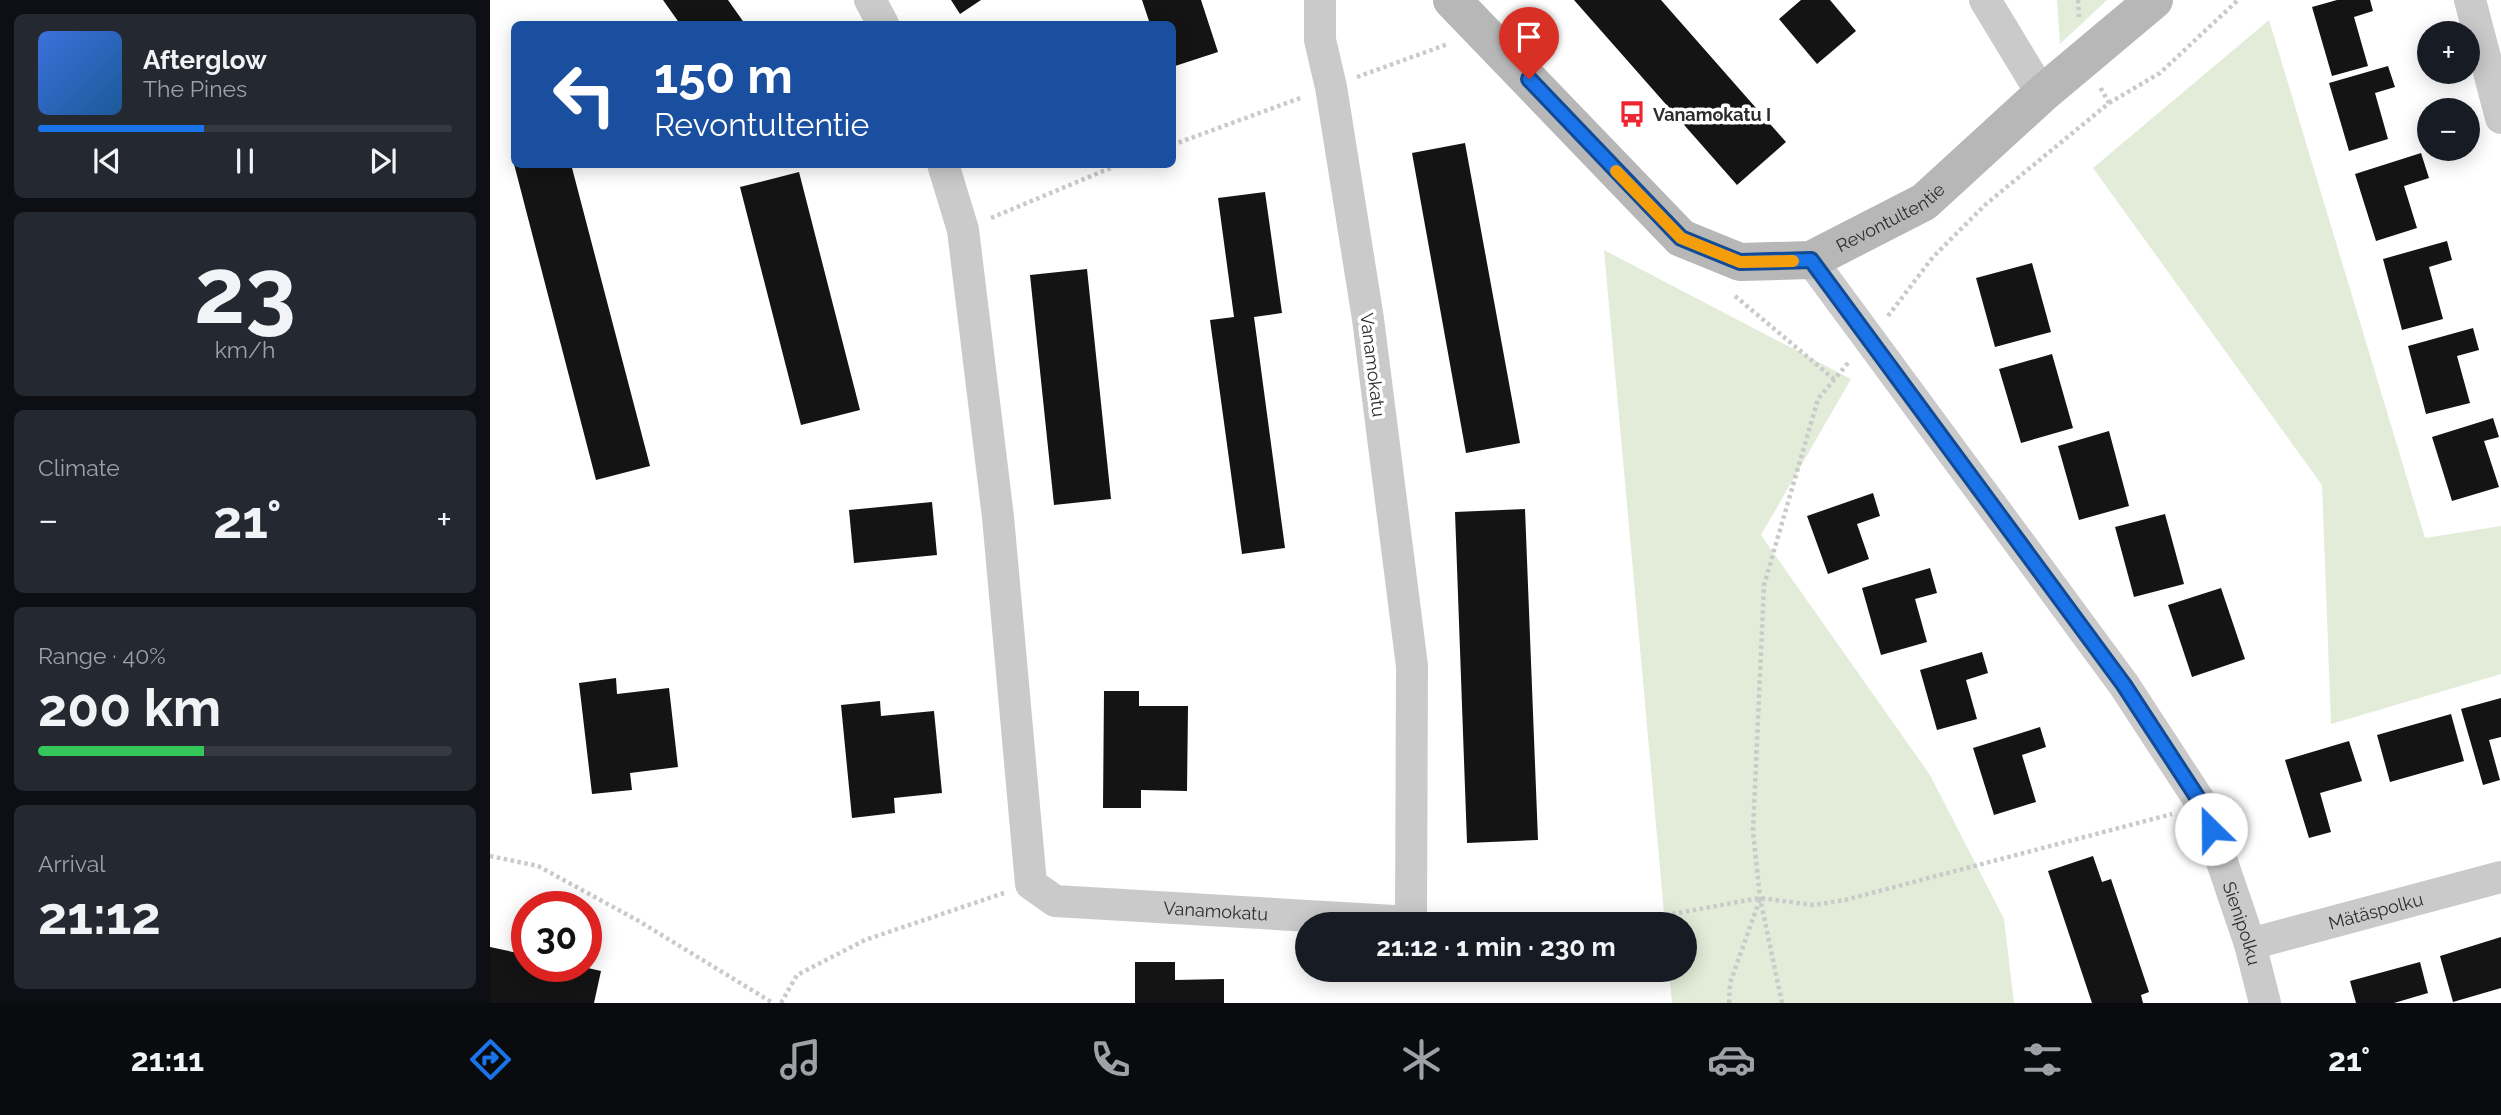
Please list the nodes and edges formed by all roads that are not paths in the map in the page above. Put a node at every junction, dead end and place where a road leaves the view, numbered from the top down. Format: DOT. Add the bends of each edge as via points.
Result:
graph roads {
  1 [pos="870,0"];
  2 [pos="1320,0"];
  3 [pos="1452,0"];
  4 [pos="1985,0"];
  5 [pos="2154,0"];
  6 [pos="2470,0"];
  7 [pos="881,21"];
  8 [pos="2042,94"];
  9 [pos="2501,118"];
  10 [pos="944,168"];
  11 [pos="1811,260"];
  12 [pos="2501,877"];
  13 [pos="2250,944"];
  14 [pos="2265,1003"];
  1 -- 7 [label="street"];
  2 -- 10 [label="street, Vanamokatu" via="1320,40 1367,320 1412,666 1411,922 1055,901 1031,884 998,517 962,230"];
  3 -- 11 [label="street, Revontultentie" via="1681,238 1740,262"];
  4 -- 8 [label="street"];
  5 -- 8 [label="street, Revontultentie"];
  6 -- 9 [label="street"];
  8 -- 11 [label="street, Revontultentie" via="1924,202"];
  11 -- 13 [label="street, Sienipolku" via="2124,685 2203,806"];
  12 -- 13 [label="street, Mätäspolku"];
  13 -- 14 [label="street, Sienipolku"];
}
